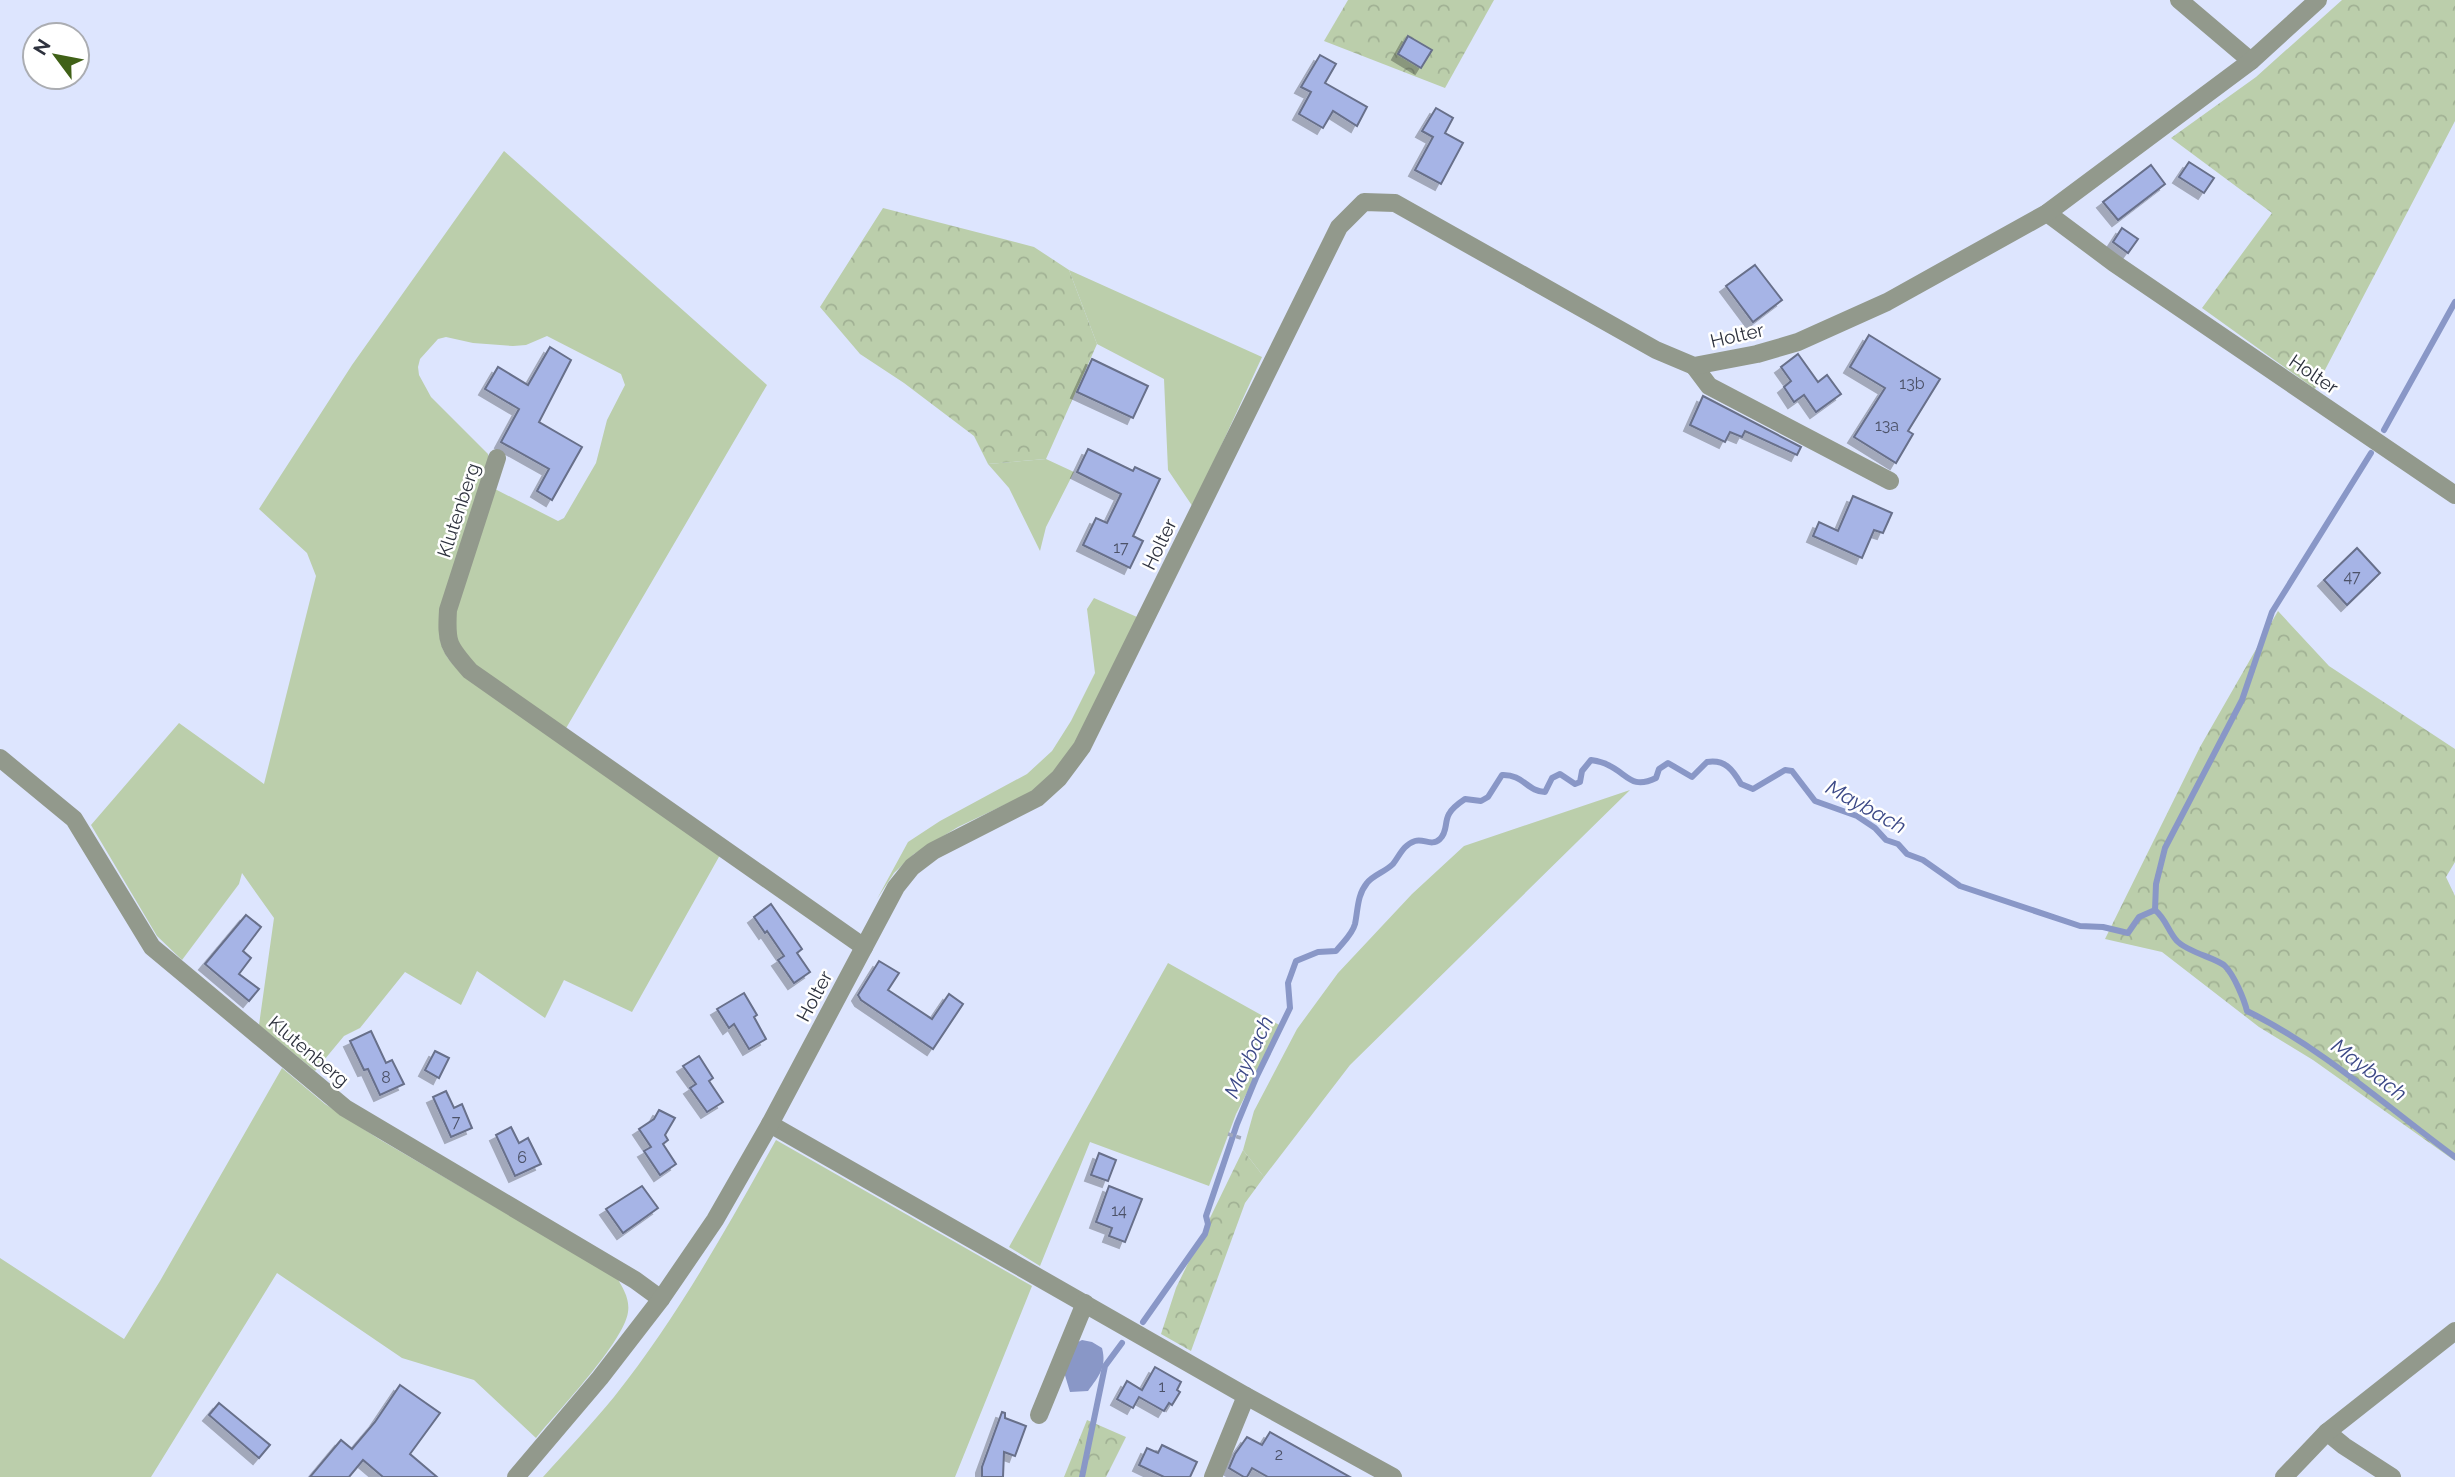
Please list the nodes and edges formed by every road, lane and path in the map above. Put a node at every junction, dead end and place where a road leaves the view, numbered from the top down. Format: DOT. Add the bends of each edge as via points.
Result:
graph roads {
  1 [pos="2179,0"];
  2 [pos="2318,0"];
  3 [pos="2251,61"];
  4 [pos="2047,214"];
  5 [pos="1694,366"];
  6 [pos="497,458"];
  7 [pos="1890,481"];
  8 [pos="2455,495"];
  9 [pos="0,758"];
  10 [pos="864,947"];
  11 [pos="770,1124"];
  12 [pos="1228,1134"];
  13 [pos="1244,1139"];
  14 [pos="661,1299"];
  15 [pos="1085,1303"];
  16 [pos="2455,1331"];
  17 [pos="1245,1396"];
  18 [pos="1039,1415"];
  19 [pos="2327,1432"];
  20 [pos="516,1477"];
  21 [pos="1213,1477"];
  22 [pos="1393,1477"];
  23 [pos="2284,1477"];
  24 [pos="2392,1477"];
  1 -- 3 [label="street"];
  2 -- 3 [label="street, Holter"];
  3 -- 4 [label="street, Holter"];
  4 -- 5 [label="street, Holter" via="1887,302 1798,342"];
  4 -- 8 [label="street, Holter"];
  5 -- 7 [label="street" via="1709,386"];
  5 -- 10 [label="street, Holter" via="1656,350 1395,203 1364,202 1339,227 1082,747 1037,798 933,851 912,867"];
  6 -- 10 [label="street, Klutenberg" via="448,610 451,649 470,671"];
  9 -- 14 [label="street, Klutenberg" via="74,819 152,947 345,1108"];
  10 -- 11 [label="street, Holter"];
  11 -- 14 [label="street, Holter" via="715,1220"];
  11 -- 15 [label="street"];
  12 -- 13 [label="path"];
  14 -- 20 [label="street, Holter"];
  15 -- 17 [label="street"];
  15 -- 18 [label="street"];
  16 -- 19 [label="street"];
  17 -- 21 [label="street"];
  17 -- 22 [label="street"];
  19 -- 23 [label="street"];
  19 -- 24 [label="street"];
}
